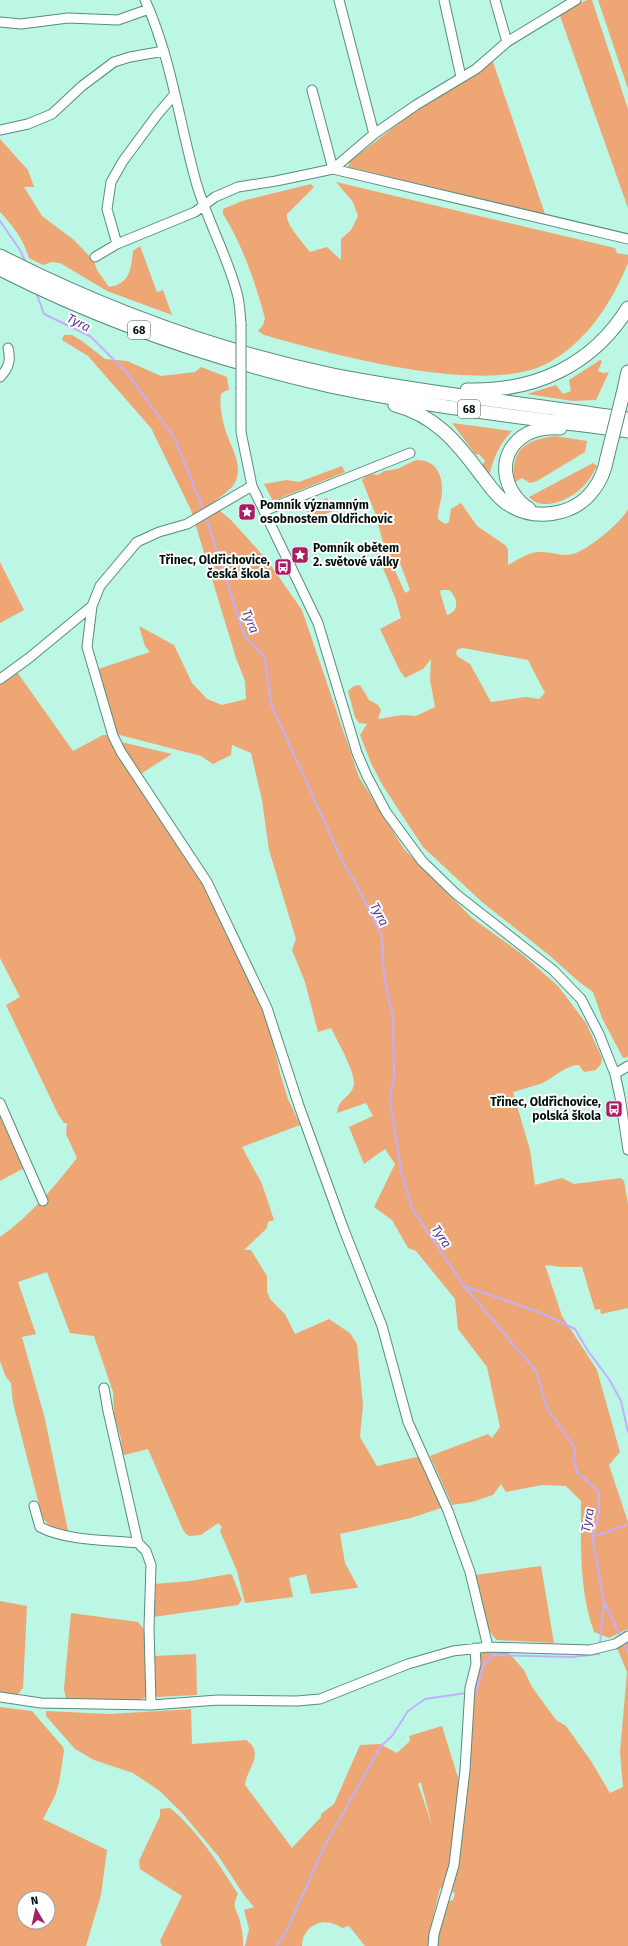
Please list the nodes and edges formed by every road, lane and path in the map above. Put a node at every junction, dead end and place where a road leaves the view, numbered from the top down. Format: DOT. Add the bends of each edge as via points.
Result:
graph roads {
  1 [pos="145,0"];
  2 [pos="340,0"];
  3 [pos="444,0"];
  4 [pos="494,0"];
  5 [pos="576,0"];
  6 [pos="149,9"];
  7 [pos="0,22"];
  8 [pos="507,42"];
  9 [pos="164,51"];
  10 [pos="461,77"];
  11 [pos="312,90"];
  12 [pos="174,95"];
  13 [pos="0,130"];
  14 [pos="374,134"];
  15 [pos="333,169"];
  16 [pos="204,205"];
  17 [pos="628,239"];
  18 [pos="117,244"];
  19 [pos="0,256"];
  20 [pos="95,256"];
  21 [pos="0,269"];
  22 [pos="628,308"];
  23 [pos="8,348"];
  24 [pos="628,372"];
  25 [pos="0,377"];
  26 [pos="390,385"];
  27 [pos="331,386"];
  28 [pos="628,419"];
  29 [pos="608,428"];
  30 [pos="628,431"];
  31 [pos="410,453"];
  32 [pos="252,486"];
  33 [pos="264,511"];
  34 [pos="541,514"];
  35 [pos="92,606"];
  36 [pos="0,679"];
  37 [pos="628,1066"];
  38 [pos="615,1074"];
  39 [pos="0,1103"];
  40 [pos="628,1150"];
  41 [pos="43,1201"];
  42 [pos="104,1388"];
  43 [pos="34,1506"];
  44 [pos="138,1543"];
  45 [pos="628,1636"];
  46 [pos="488,1647"];
  47 [pos="475,1648"];
  48 [pos="0,1698"];
  49 [pos="152,1705"];
  50 [pos="433,1946"];
  1 -- 6 [label="street"];
  2 -- 14 [label="street"];
  3 -- 10 [label="street"];
  4 -- 8 [label="street"];
  5 -- 8 [label="street"];
  6 -- 7 [label="street" via="118,20 68,18 21,24"];
  6 -- 9 [label="street"];
  8 -- 10 [label="street" via="476,69"];
  9 -- 12 [label="street"];
  9 -- 13 [label="street" via="114,62 82,86 52,114 28,124"];
  10 -- 14 [label="street"];
  11 -- 15 [label="street"];
  12 -- 16 [label="street"];
  12 -- 18 [label="street" via="119,166 111,182 108,209"];
  14 -- 15 [label="street"];
  15 -- 16 [label="street" via="276,182 238,187"];
  15 -- 17 [label="street"];
  16 -- 18 [label="street" via="195,212"];
  16 -- 32 [label="street, bridge" via="230,268 238,295 241,324 241,432"];
  18 -- 20 [label="street"];
  19 -- 26 [label="highway, 68" via="43,277 164,326 218,344 274,361"];
  21 -- 27 [label="highway, 68" via="106,318 160,338 272,372"];
  22 -- 26 [label="highway" via="610,333 587,355 558,372 530,383 483,390 449,389 418,384"];
  23 -- 25 [label="street" via="10,361"];
  24 -- 34 [label="highway, bridge" via="607,458 598,483 585,499 565,511"];
  26 -- 28 [label="highway, 68"];
  27 -- 29 [label="highway, 68" via="390,397"];
  27 -- 34 [label="highway" via="356,397 400,406 427,418 455,440 503,500 517,509"];
  29 -- 30 [label="highway, 68"];
  29 -- 34 [label="highway" via="588,431 565,428 541,429 528,434 514,446 505,469 509,487 519,502 529,510"];
  31 -- 33 [label="street"];
  32 -- 33 [label="street"];
  32 -- 35 [label="street" via="187,524 137,542 100,586"];
  33 -- 38 [label="street" via="318,623 357,753 386,812 422,861 456,894 569,984 590,1015"];
  35 -- 36 [label="street" via="30,658"];
  35 -- 46 [label="street" via="86,647 113,736 207,882 267,1008 299,1106 382,1326 408,1422 448,1511 470,1572"];
  37 -- 38 [label="street"];
  38 -- 40 [label="street"];
  39 -- 41 [label="street"];
  42 -- 44 [label="street"];
  43 -- 44 [label="street" via="40,1527 48,1531 69,1536"];
  44 -- 49 [label="street" via="146,1551 151,1565 149,1627"];
  45 -- 46 [label="street" via="616,1644 590,1650"];
  46 -- 47 [label="street"];
  47 -- 49 [label="street" via="453,1651 408,1664 320,1699 218,1700"];
  47 -- 50 [label="street" via="476,1664 469,1692 454,1865"];
  48 -- 49 [label="street" via="41,1703"];
}
